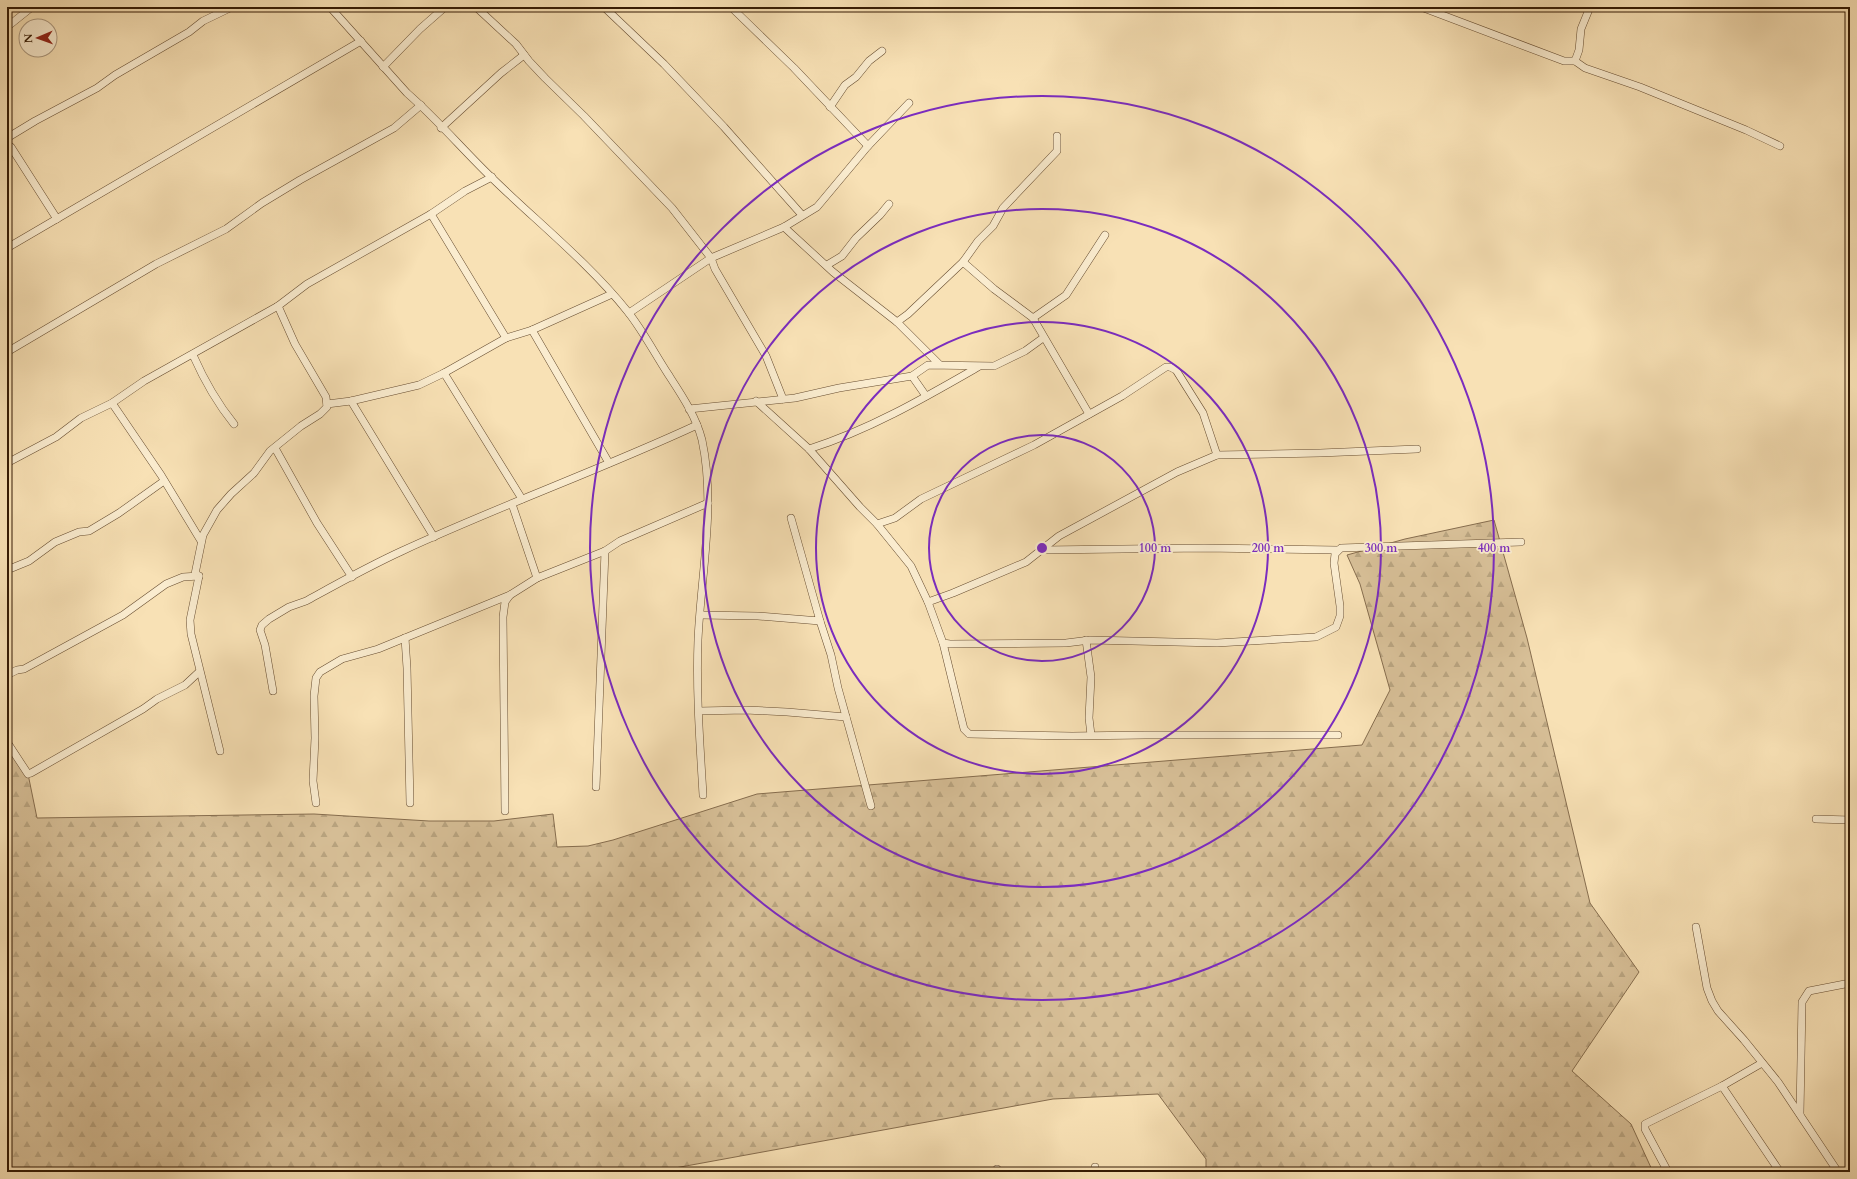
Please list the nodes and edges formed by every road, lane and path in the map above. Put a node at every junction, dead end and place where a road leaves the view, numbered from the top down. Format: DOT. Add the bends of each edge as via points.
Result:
graph roads {
  1 [pos="32,7"];
  2 [pos="232,7"];
  3 [pos="330,7"];
  4 [pos="444,7"];
  5 [pos="476,7"];
  6 [pos="604,7"];
  7 [pos="731,7"];
  8 [pos="1421,7"];
  9 [pos="1590,7"];
  10 [pos="7,27"];
  11 [pos="361,41"];
  12 [pos="882,51"];
  13 [pos="524,55"];
  14 [pos="1575,61"];
  15 [pos="383,66"];
  16 [pos="909,103"];
  17 [pos="420,105"];
  18 [pos="830,107"];
  19 [pos="441,128"];
  20 [pos="1057,136"];
  21 [pos="9,137"];
  22 [pos="9,145"];
  23 [pos="868,146"];
  24 [pos="1780,146"];
  25 [pos="492,177"];
  26 [pos="889,204"];
  27 [pos="431,214"];
  28 [pos="802,216"];
  29 [pos="57,219"];
  30 [pos="784,227"];
  31 [pos="1105,235"];
  32 [pos="7,248"];
  33 [pos="711,258"];
  34 [pos="963,262"];
  35 [pos="827,265"];
  36 [pos="612,294"];
  37 [pos="278,306"];
  38 [pos="629,313"];
  39 [pos="1034,318"];
  40 [pos="897,322"];
  41 [pos="532,330"];
  42 [pos="506,338"];
  43 [pos="1043,338"];
  44 [pos="7,352"];
  45 [pos="193,355"];
  46 [pos="939,364"];
  47 [pos="979,366"];
  48 [pos="444,373"];
  49 [pos="912,376"];
  50 [pos="926,396"];
  51 [pos="783,399"];
  52 [pos="351,401"];
  53 [pos="756,401"];
  54 [pos="112,402"];
  55 [pos="328,404"];
  56 [pos="689,409"];
  57 [pos="1089,414"];
  58 [pos="234,424"];
  59 [pos="697,425"];
  60 [pos="275,448"];
  61 [pos="809,449"];
  62 [pos="1417,449"];
  63 [pos="1217,455"];
  64 [pos="7,463"];
  65 [pos="609,463"];
  66 [pos="164,481"];
  67 [pos="522,499"];
  68 [pos="708,503"];
  69 [pos="512,504"];
  70 [pos="791,518"];
  71 [pos="877,524"];
  72 [pos="434,536"];
  73 [pos="201,540"];
  74 [pos="1521,542"];
  75 [pos="1042,550"];
  76 [pos="1338,550"];
  77 [pos="605,551"];
  78 [pos="7,570"];
  79 [pos="199,576"];
  80 [pos="352,577"];
  81 [pos="537,578"];
  82 [pos="510,595"];
  83 [pos="928,602"];
  84 [pos="700,615"];
  85 [pos="820,621"];
  86 [pos="405,638"];
  87 [pos="1086,640"];
  88 [pos="943,643"];
  89 [pos="200,672"];
  90 [pos="7,675"];
  91 [pos="273,692"];
  92 [pos="699,712"];
  93 [pos="846,718"];
  94 [pos="1091,735"];
  95 [pos="1338,735"];
  96 [pos="7,742"];
  97 [pos="220,751"];
  98 [pos="596,787"];
  99 [pos="704,795"];
  100 [pos="316,803"];
  101 [pos="410,803"];
  102 [pos="871,806"];
  103 [pos="505,811"];
  104 [pos="1816,819"];
  105 [pos="1850,820"];
  106 [pos="1696,927"];
  107 [pos="1850,983"];
  108 [pos="1762,1063"];
  109 [pos="1722,1086"];
  110 [pos="1800,1114"];
  111 [pos="1668,1172"];
  112 [pos="1780,1172"];
  113 [pos="1838,1172"];
  1 -- 10 [label="street"];
  2 -- 21 [label="street" via="203,21 97,88 35,120"];
  3 -- 11 [label="street"];
  4 -- 15 [label="street"];
  5 -- 13 [label="street" via="516,44"];
  6 -- 28 [label="street" via="664,64"];
  7 -- 18 [label="street"];
  8 -- 14 [label="street" via="1564,61"];
  9 -- 14 [label="street" via="1580,29 1579,50"];
  11 -- 15 [label="street"];
  11 -- 29 [label="street"];
  12 -- 18 [label="street" via="845,85"];
  13 -- 19 [label="street"];
  13 -- 33 [label="street" via="672,208"];
  14 -- 24 [label="street" via="1584,68 1640,87"];
  15 -- 17 [label="street"];
  16 -- 23 [label="street"];
  17 -- 19 [label="street"];
  17 -- 44 [label="street" via="394,128 300,180 226,229 156,264"];
  18 -- 23 [label="street"];
  19 -- 25 [label="street"];
  20 -- 34 [label="street" via="1057,151 1003,208 993,226"];
  21 -- 22 [label="street"];
  22 -- 29 [label="street"];
  23 -- 28 [label="street" via="820,204"];
  25 -- 27 [label="street" via="465,191"];
  25 -- 36 [label="street"];
  26 -- 35 [label="street" via="842,256"];
  27 -- 37 [label="street" via="307,284"];
  27 -- 42 [label="street"];
  28 -- 30 [label="street"];
  29 -- 32 [label="street"];
  30 -- 33 [label="street"];
  30 -- 35 [label="street"];
  31 -- 39 [label="street" via="1066,295"];
  33 -- 38 [label="street"];
  33 -- 51 [label="street" via="766,356"];
  34 -- 39 [label="street"];
  34 -- 40 [label="street"];
  35 -- 40 [label="street"];
  36 -- 38 [label="street"];
  36 -- 41 [label="street"];
  37 -- 45 [label="street"];
  37 -- 55 [label="street"];
  38 -- 56 [label="street"];
  39 -- 43 [label="street"];
  40 -- 46 [label="street"];
  41 -- 42 [label="street"];
  41 -- 65 [label="street"];
  42 -- 48 [label="street"];
  43 -- 47 [label="street" via="1025,351 994,366"];
  43 -- 57 [label="street"];
  45 -- 54 [label="street" via="144,381"];
  45 -- 58 [label="street" via="223,411"];
  46 -- 47 [label="street"];
  46 -- 49 [label="street" via="928,364"];
  47 -- 50 [label="street"];
  48 -- 52 [label="street" via="418,385"];
  48 -- 67 [label="street"];
  49 -- 50 [label="street"];
  49 -- 51 [label="street"];
  50 -- 61 [label="street" via="840,439"];
  51 -- 53 [label="street"];
  52 -- 55 [label="street"];
  52 -- 72 [label="street"];
  53 -- 56 [label="street"];
  53 -- 61 [label="street"];
  54 -- 64 [label="street" via="81,418 56,437"];
  54 -- 66 [label="street"];
  55 -- 60 [label="street" via="320,414"];
  56 -- 59 [label="street"];
  57 -- 63 [label="street" via="1122,396 1161,369 1170,367 1176,370 1203,413"];
  57 -- 71 [label="street" via="1034,445 921,499 895,518"];
  59 -- 65 [label="street"];
  59 -- 68 [label="street" via="702,439"];
  60 -- 73 [label="street" via="217,510"];
  60 -- 80 [label="street" via="317,523"];
  61 -- 71 [label="street"];
  62 -- 63 [label="street"];
  63 -- 75 [label="street" via="1177,472 1059,536"];
  65 -- 67 [label="street"];
  66 -- 73 [label="street"];
  66 -- 78 [label="street" via="89,531 79,532 55,542 25,563"];
  67 -- 69 [label="street"];
  68 -- 77 [label="street" via="620,541"];
  68 -- 84 [label="street"];
  69 -- 72 [label="street"];
  69 -- 81 [label="street"];
  70 -- 85 [label="street"];
  71 -- 83 [label="street" via="910,566"];
  72 -- 80 [label="street"];
  73 -- 79 [label="street" via="195,574"];
  74 -- 76 [label="street" via="1350,546"];
  75 -- 76 [label="street"];
  75 -- 83 [label="street" via="1021,564"];
  76 -- 87 [label="street" via="1334,563 1340,616 1336,627 1323,634 1296,639 1217,642"];
  77 -- 81 [label="street"];
  77 -- 98 [label="street"];
  79 -- 89 [label="street" via="190,620 190,634"];
  79 -- 90 [label="street" via="183,577 166,584 123,615 24,669"];
  80 -- 91 [label="street" via="306,602 284,610 262,625 260,630"];
  81 -- 82 [label="street"];
  82 -- 86 [label="street"];
  82 -- 103 [label="street" via="505,602 503,617"];
  83 -- 88 [label="street"];
  84 -- 85 [label="street"];
  84 -- 92 [label="street"];
  85 -- 93 [label="street"];
  86 -- 100 [label="street" via="342,659 320,672 316,678 313,781"];
  86 -- 101 [label="street"];
  87 -- 88 [label="street" via="1066,643"];
  87 -- 94 [label="street" via="1091,677"];
  88 -- 94 [label="street" via="964,729 969,734"];
  89 -- 96 [label="street" via="185,685 157,698 137,713 29,774"];
  89 -- 97 [label="street"];
  92 -- 93 [label="street" via="773,711"];
  92 -- 99 [label="street"];
  93 -- 102 [label="street"];
  94 -- 95 [label="street"];
  104 -- 105 [label="street"];
  106 -- 108 [label="street" via="1707,988 1712,1001"];
  107 -- 110 [label="street" via="1810,991 1802,1002"];
  108 -- 109 [label="street"];
  108 -- 110 [label="street"];
  109 -- 111 [label="street" via="1644,1125"];
  109 -- 112 [label="street"];
  110 -- 113 [label="street"];
}
